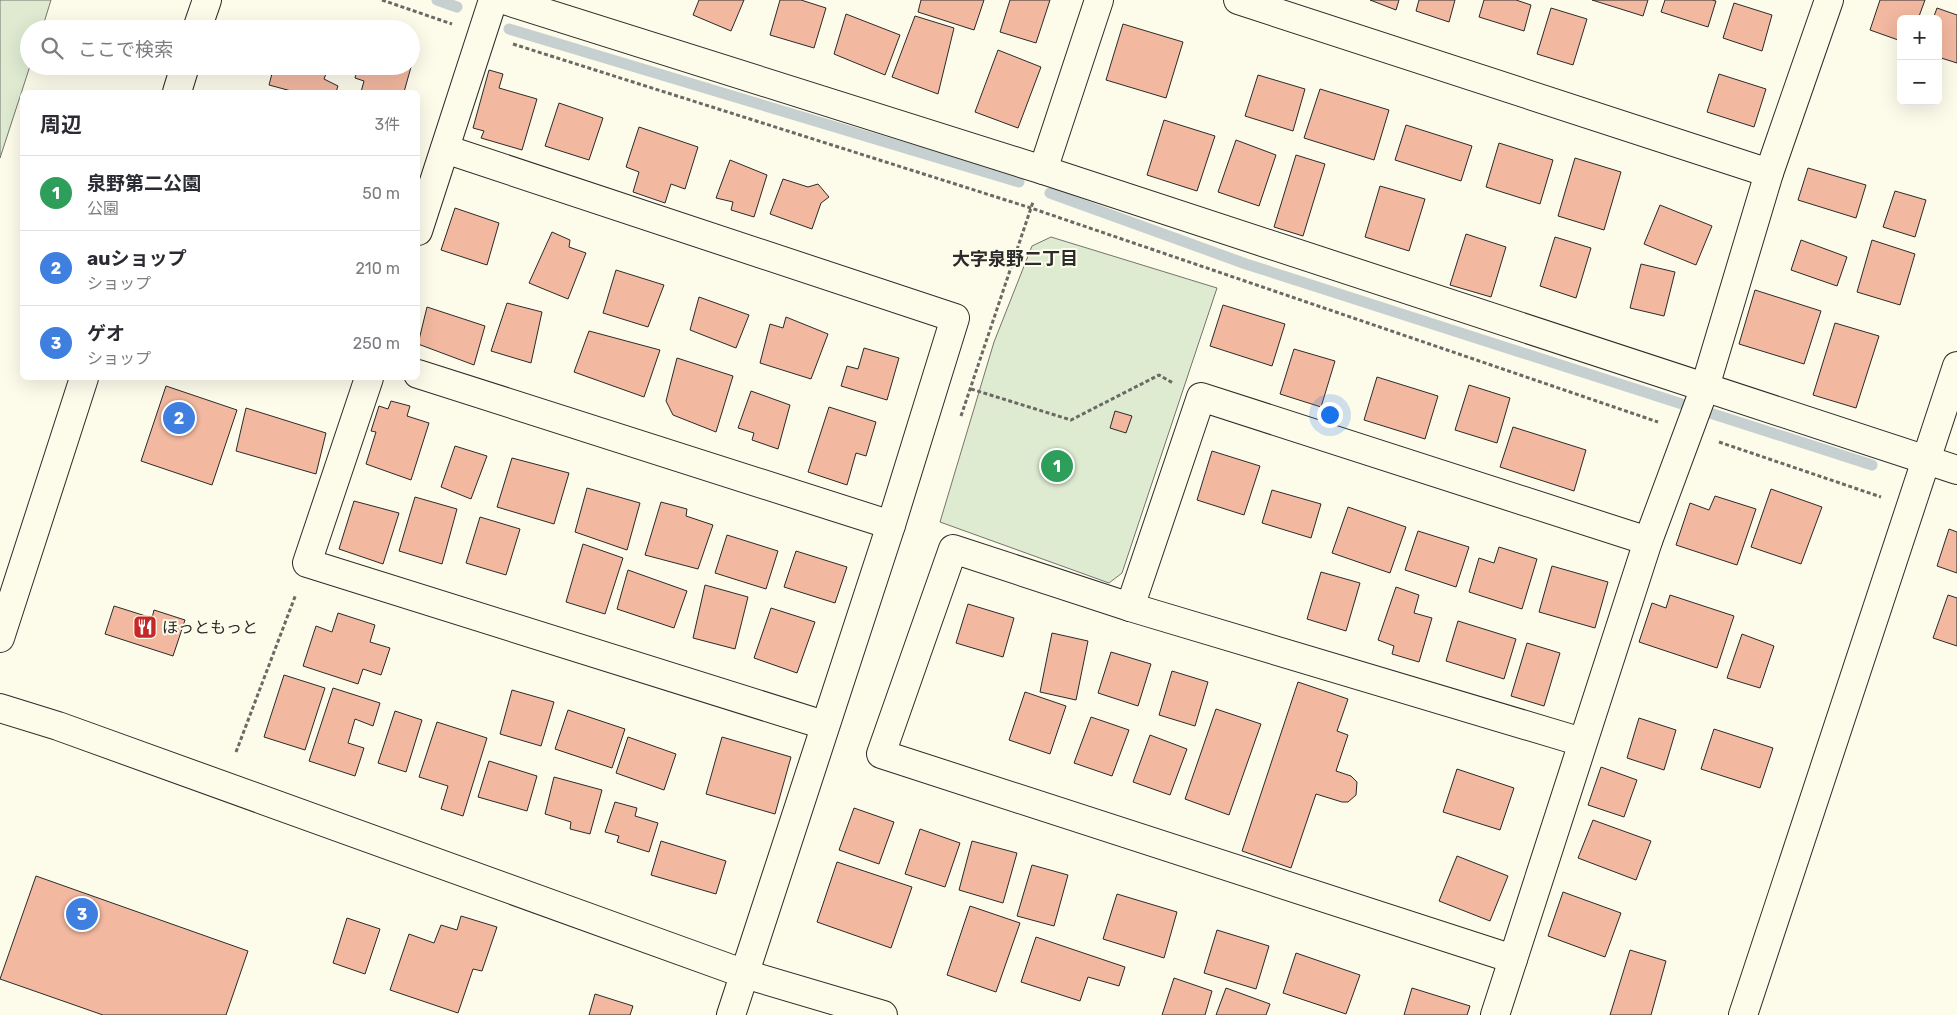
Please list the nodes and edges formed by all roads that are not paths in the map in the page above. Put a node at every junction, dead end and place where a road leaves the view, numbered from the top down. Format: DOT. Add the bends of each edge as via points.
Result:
graph roads {
  1 [pos="207,0"];
  2 [pos="493,0"];
  3 [pos="504,0"];
  4 [pos="1099,0"];
  5 [pos="1238,0"];
  6 [pos="1829,0"];
  7 [pos="200,20"];
  8 [pos="182,75"];
  9 [pos="178,90"];
  10 [pos="445,149"];
  11 [pos="1043,170"];
  12 [pos="1770,173"];
  13 [pos="420,225"];
  14 [pos="1957,366"];
  15 [pos="420,375"];
  16 [pos="83,380"];
  17 [pos="368,380"];
  18 [pos="1704,387"];
  19 [pos="1926,461"];
  20 [pos="1957,470"];
  21 [pos="891,525"];
  22 [pos="1648,541"];
  23 [pos="1130,608"];
  24 [pos="0,638"];
  25 [pos="0,708"];
  26 [pos="824,725"];
  27 [pos="1582,742"];
  28 [pos="1513,959"];
  29 [pos="744,974"];
  30 [pos="731,1015"];
  31 [pos="883,1015"];
  32 [pos="1495,1015"];
  33 [pos="1743,1015"];
  1 -- 7 [label="street"];
  2 -- 10 [label="street"];
  3 -- 11 [label="street"];
  4 -- 11 [label="street"];
  5 -- 12 [label="street"];
  6 -- 12 [label="street"];
  8 -- 9 [label="street"];
  10 -- 13 [label="street"];
  10 -- 21 [label="street" via="955,318"];
  11 -- 18 [label="street"];
  12 -- 18 [label="street"];
  14 -- 19 [label="street"];
  15 -- 21 [label="street"];
  16 -- 24 [label="street"];
  17 -- 26 [label="street" via="307,563"];
  18 -- 19 [label="street"];
  18 -- 22 [label="street"];
  19 -- 20 [label="street"];
  19 -- 33 [label="street"];
  21 -- 26 [label="street"];
  22 -- 23 [label="street" via="1201,396"];
  22 -- 27 [label="street"];
  23 -- 27 [label="street"];
  23 -- 28 [label="street" via="953,549 881,754"];
  25 -- 29 [label="street" via="67,729"];
  26 -- 29 [label="street"];
  27 -- 28 [label="street"];
  28 -- 32 [label="street"];
  29 -- 30 [label="street"];
  29 -- 31 [label="street"];
}
